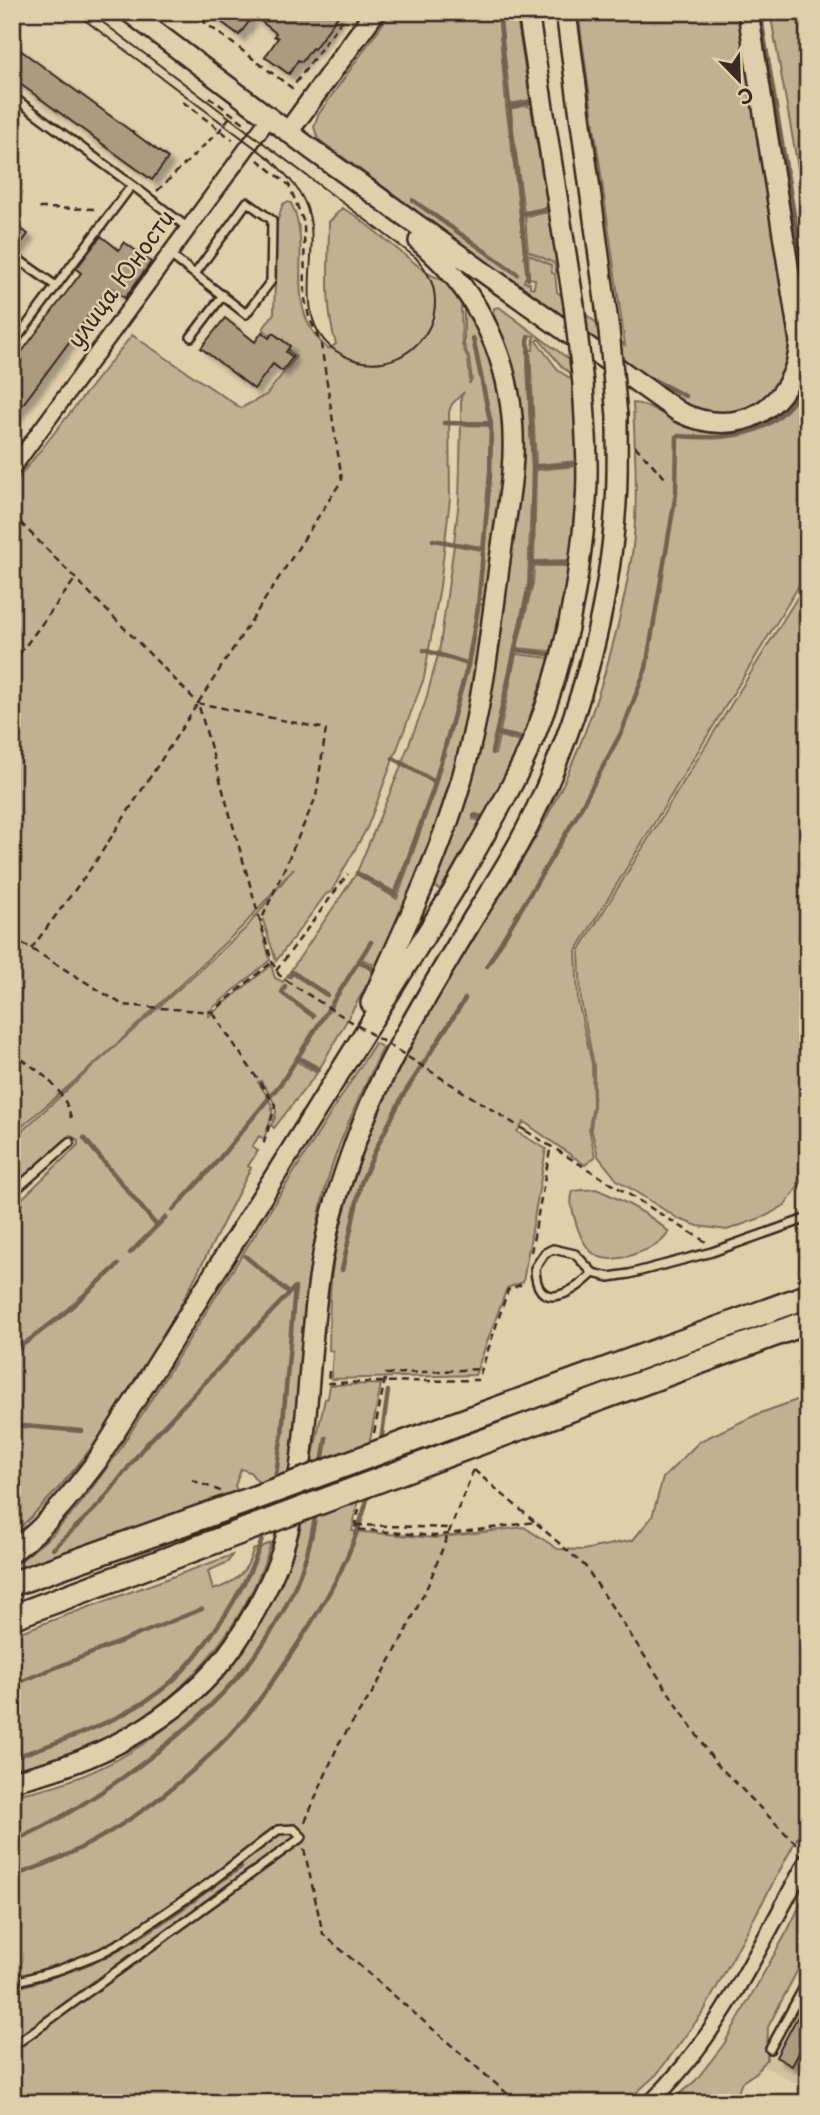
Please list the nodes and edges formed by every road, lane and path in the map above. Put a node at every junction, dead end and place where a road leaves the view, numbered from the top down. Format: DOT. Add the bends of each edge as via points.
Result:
graph roads {
  1 [pos="129,12"];
  2 [pos="191,12"];
  3 [pos="348,12"];
  4 [pos="375,12"];
  5 [pos="528,12"];
  6 [pos="566,12"];
  7 [pos="748,12"];
  8 [pos="12,96"];
  9 [pos="209,97"];
  10 [pos="183,102"];
  11 [pos="263,125"];
  12 [pos="288,132"];
  13 [pos="312,149"];
  14 [pos="246,150"];
  15 [pos="132,185"];
  16 [pos="188,228"];
  17 [pos="169,254"];
  18 [pos="12,255"];
  19 [pos="195,274"];
  20 [pos="56,286"];
  21 [pos="223,295"];
  22 [pos="191,337"];
  23 [pos="12,345"];
  24 [pos="633,443"];
  25 [pos="12,468"];
  26 [pos="667,481"];
  27 [pos="12,514"];
  28 [pos="76,578"];
  29 [pos="12,664"];
  30 [pos="198,703"];
  31 [pos="348,874"];
  32 [pos="261,921"];
  33 [pos="12,937"];
  34 [pos="32,949"];
  35 [pos="272,962"];
  36 [pos="276,971"];
  37 [pos="212,1012"];
  38 [pos="12,1052"];
  39 [pos="342,1069"];
  40 [pos="71,1118"];
  41 [pos="70,1142"];
  42 [pos="551,1145"];
  43 [pos="263,1146"];
  44 [pos="12,1193"];
  45 [pos="808,1218"];
  46 [pos="706,1242"];
  47 [pos="530,1258"];
  48 [pos="593,1273"];
  49 [pos="523,1284"];
  50 [pos="808,1296"];
  51 [pos="808,1322"];
  52 [pos="481,1369"];
  53 [pos="329,1371"];
  54 [pos="385,1381"];
  55 [pos="192,1480"];
  56 [pos="223,1492"];
  57 [pos="535,1522"];
  58 [pos="450,1528"];
  59 [pos="448,1533"];
  60 [pos="12,1552"];
  61 [pos="12,1584"];
  62 [pos="12,1617"];
  63 [pos="12,1782"];
  64 [pos="302,1837"];
  65 [pos="805,1854"];
  66 [pos="808,1980"];
  67 [pos="12,1983"];
  68 [pos="12,2047"];
  69 [pos="770,2049"];
  70 [pos="518,2103"];
  71 [pos="650,2103"];
  1 -- 11 [label="main road"];
  2 -- 3 [label="path" via="292,88"];
  4 -- 12 [label="main road"];
  5 -- 39 [label="main road, bridge" via="583,384 586,499 570,614 556,678 504,800"];
  6 -- 63 [label="main road, bridge" via="617,416 612,548 605,596 573,724 530,823 391,1061 357,1135 324,1249 299,1471 282,1551 268,1587 242,1634 183,1701 143,1730 94,1756"];
  7 -- 13 [label="main road" via="800,342 795,370 782,395 747,419 705,423 679,412"];
  8 -- 15 [label="lane"];
  9 -- 11 [label="path"];
  10 -- 14 [label="path"];
  11 -- 12 [label="main road"];
  11 -- 14 [label="street, улица Юности"];
  12 -- 13 [label="main road"];
  13 -- 39 [label="main road" via="442,260 468,292 501,361 512,425 512,471 484,674 454,805 433,865"];
  14 -- 16 [label="street, улица Юности"];
  14 -- 30 [label="path" via="289,185 304,223 305,299 321,344 342,480"];
  15 -- 16 [label="lane"];
  15 -- 20 [label="lane"];
  16 -- 17 [label="street, улица Юности"];
  17 -- 19 [label="lane"];
  17 -- 25 [label="street, улица Юности"];
  18 -- 20 [label="lane"];
  19 -- 21 [label="lane"];
  19 -- 21 [label="lane" via="247,202 272,220 271,281 246,314"];
  20 -- 23 [label="lane"];
  21 -- 22 [label="lane"];
  24 -- 26 [label="path"];
  27 -- 28 [label="path"];
  28 -- 29 [label="path"];
  28 -- 30 [label="path"];
  30 -- 32 [label="path"];
  30 -- 32 [label="path" via="326,729 316,797"];
  30 -- 34 [label="path" via="94,864"];
  31 -- 36 [label="path"];
  32 -- 35 [label="path"];
  33 -- 34 [label="path"];
  34 -- 37 [label="path" via="123,1005"];
  35 -- 36 [label="path"];
  35 -- 37 [label="path"];
  36 -- 42 [label="path, bridge"];
  37 -- 43 [label="path" via="273,1102 274,1120"];
  38 -- 40 [label="path" via="52,1082 68,1102"];
  39 -- 60 [label="main road" via="97,1461 60,1508"];
  41 -- 44 [label="lane"];
  42 -- 46 [label="path"];
  42 -- 47 [label="path"];
  45 -- 48 [label="lane" via="653,1269 609,1276"];
  48 -- 48 [label="lane" via="575,1254 553,1250 545,1253 535,1268 539,1288 558,1297"];
  49 -- 52 [label="path" via="508,1290"];
  50 -- 61 [label="highway, bridge"];
  51 -- 62 [label="highway, bridge"];
  52 -- 54 [label="path" via="386,1374"];
  52 -- 54 [label="path" via="478,1380"];
  53 -- 54 [label="path" via="328,1383"];
  55 -- 56 [label="path"];
  57 -- 58 [label="path" via="475,1468"];
  57 -- 59 [label="path"];
  57 -- 65 [label="path" via="585,1566 714,1761"];
  58 -- 59 [label="path"];
  58 -- 59 [label="path" via="356,1526 434,1536"];
  59 -- 64 [label="path" via="402,1637 340,1743 306,1814"];
  64 -- 67 [label="lane" via="294,1829 278,1830 125,1940 61,1969"];
  64 -- 68 [label="lane"];
  64 -- 70 [label="path" via="323,1934"];
  65 -- 71 [label="street" via="717,2021"];
  66 -- 69 [label="lane"];
}
